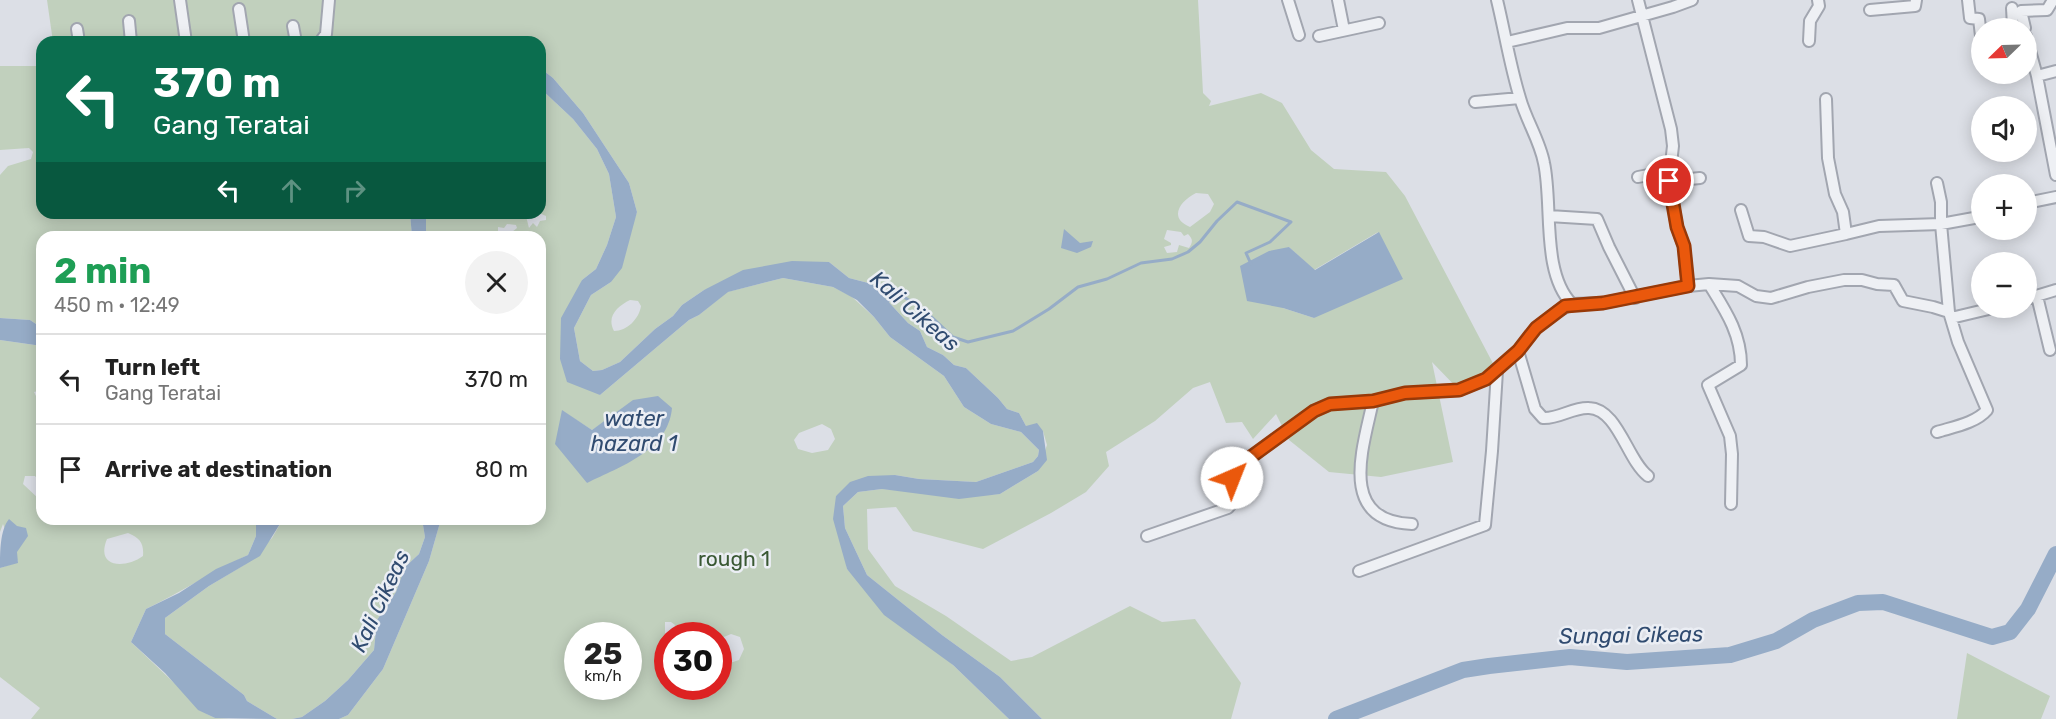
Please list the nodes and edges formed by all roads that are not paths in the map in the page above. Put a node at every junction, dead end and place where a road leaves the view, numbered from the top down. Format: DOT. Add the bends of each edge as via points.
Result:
graph roads {
  1 [pos="180,0"];
  2 [pos="328,0"];
  3 [pos="1288,0"];
  4 [pos="1338,0"];
  5 [pos="1497,0"];
  6 [pos="1638,0"];
  7 [pos="1692,0"];
  8 [pos="1818,0"];
  9 [pos="1916,0"];
  10 [pos="1968,0"];
  11 [pos="2053,0"];
  12 [pos="2012,8"];
  13 [pos="239,9"];
  14 [pos="1870,10"];
  15 [pos="1642,16"];
  16 [pos="1974,18"];
  17 [pos="2013,18"];
  18 [pos="2023,18"];
  19 [pos="129,21"];
  20 [pos="1379,23"];
  21 [pos="293,26"];
  22 [pos="77,28"];
  23 [pos="1344,30"];
  24 [pos="1299,35"];
  25 [pos="78,36"];
  26 [pos="130,36"];
  27 [pos="185,36"];
  28 [pos="243,36"];
  29 [pos="295,36"];
  30 [pos="324,36"];
  31 [pos="1319,36"];
  32 [pos="1809,41"];
  33 [pos="1507,42"];
  34 [pos="2056,71"];
  35 [pos="2037,76"];
  36 [pos="1520,98"];
  37 [pos="1826,99"];
  38 [pos="1475,102"];
  39 [pos="2056,175"];
  40 [pos="1669,176"];
  41 [pos="1638,177"];
  42 [pos="1700,178"];
  43 [pos="1937,183"];
  44 [pos="2056,197"];
  45 [pos="2037,201"];
  46 [pos="1741,210"];
  47 [pos="1549,216"];
  48 [pos="1971,219"];
  49 [pos="1941,224"];
  50 [pos="1846,234"];
  51 [pos="1709,284"];
  52 [pos="1688,286"];
  53 [pos="2056,290"];
  54 [pos="2037,296"];
  55 [pos="1635,298"];
  56 [pos="1572,304"];
  57 [pos="1971,312"];
  58 [pos="2037,312"];
  59 [pos="1950,315"];
  60 [pos="2050,350"];
  61 [pos="1518,351"];
  62 [pos="1497,371"];
  63 [pos="1373,401"];
  64 [pos="1937,432"];
  65 [pos="1648,476"];
  66 [pos="1731,504"];
  67 [pos="1412,524"];
  68 [pos="1147,536"];
  69 [pos="1359,571"];
  1 -- 27 [label="street"];
  2 -- 30 [label="street"];
  3 -- 24 [label="street"];
  4 -- 23 [label="street"];
  5 -- 33 [label="street"];
  6 -- 15 [label="street"];
  7 -- 15 [label="street"];
  8 -- 32 [label="street" via="1819,6 1810,21"];
  9 -- 14 [label="street" via="1915,6"];
  10 -- 16 [label="street" via="1969,16"];
  11 -- 18 [label="street" via="2047,10 2021,11"];
  12 -- 17 [label="street"];
  13 -- 28 [label="street"];
  15 -- 33 [label="street" via="1593,29 1567,28"];
  15 -- 40 [label="street" via="1671,129"];
  19 -- 26 [label="street"];
  20 -- 23 [label="street"];
  21 -- 29 [label="street"];
  22 -- 25 [label="street"];
  23 -- 31 [label="street"];
  33 -- 36 [label="street"];
  34 -- 35 [label="street"];
  35 -- 39 [label="street"];
  36 -- 38 [label="street"];
  36 -- 47 [label="street" via="1544,161"];
  37 -- 50 [label="street" via="1828,158"];
  40 -- 41 [label="street"];
  40 -- 42 [label="street"];
  40 -- 52 [label="street"];
  43 -- 49 [label="street"];
  44 -- 45 [label="street"];
  46 -- 50 [label="street" via="1749,236 1770,238 1789,246"];
  47 -- 55 [label="street" via="1597,219"];
  47 -- 56 [label="street" via="1557,276"];
  48 -- 49 [label="street"];
  49 -- 50 [label="street" via="1879,225"];
  49 -- 59 [label="street"];
  51 -- 52 [label="street"];
  51 -- 59 [label="street" via="1738,286 1756,296 1772,298 1818,284 1862,280 1894,285 1903,302 1933,307"];
  51 -- 66 [label="street" via="1736,331 1741,354 1741,364 1708,385 1730,436"];
  52 -- 55 [label="street"];
  53 -- 54 [label="street"];
  55 -- 56 [label="street"];
  56 -- 61 [label="street" via="1536,328"];
  57 -- 59 [label="street"];
  58 -- 60 [label="street"];
  59 -- 64 [label="street" via="1987,410"];
  61 -- 62 [label="street"];
  61 -- 65 [label="street" via="1535,409 1543,418 1588,408 1601,411 1618,429 1639,469"];
  62 -- 63 [label="street" via="1459,390 1405,393"];
  62 -- 69 [label="street" via="1485,525"];
  63 -- 67 [label="street" via="1360,468 1362,492 1371,509 1382,518 1395,524"];
  63 -- 68 [label="street" via="1330,404 1314,411 1233,470 1236,498 1228,508"];
}
